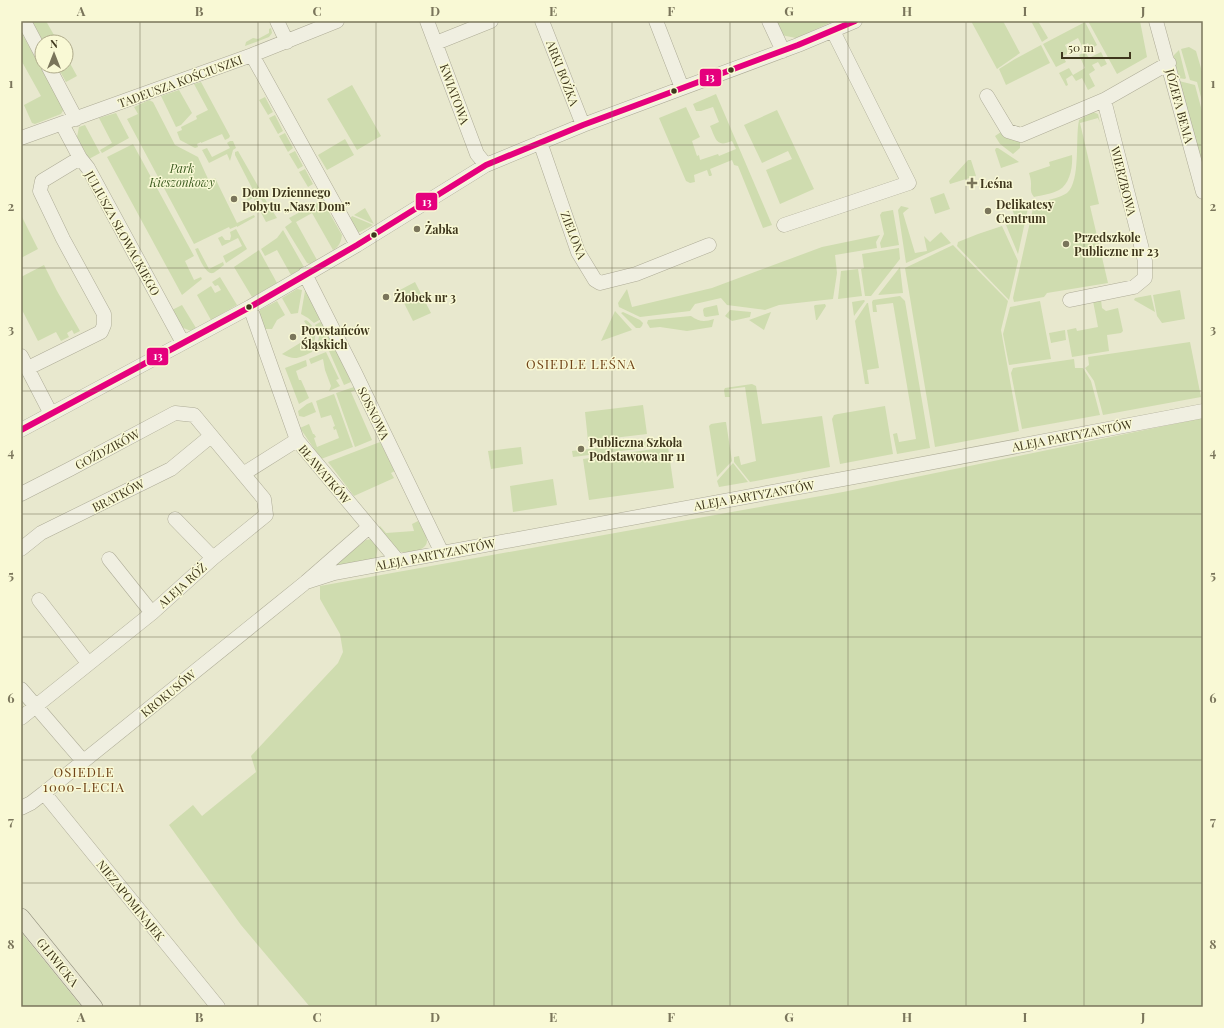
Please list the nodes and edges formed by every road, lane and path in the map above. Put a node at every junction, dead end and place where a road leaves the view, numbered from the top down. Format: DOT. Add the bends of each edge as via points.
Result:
graph roads {
  1 [pos="24,21"];
  2 [pos="277,21"];
  3 [pos="337,21"];
  4 [pos="428,21"];
  5 [pos="491,21"];
  6 [pos="542,21"];
  7 [pos="656,21"];
  8 [pos="768,21"];
  9 [pos="855,21"];
  10 [pos="1156,21"];
  11 [pos="833,31"];
  12 [pos="34,40"];
  13 [pos="287,42"];
  14 [pos="436,43"];
  15 [pos="783,51"];
  16 [pos="252,55"];
  17 [pos="1169,63"];
  18 [pos="52,74"];
  19 [pos="682,88"];
  20 [pos="987,96"];
  21 [pos="1104,100"];
  22 [pos="76,119"];
  23 [pos="62,124"];
  24 [pos="583,125"];
  25 [pos="21,138"];
  26 [pos="540,142"];
  27 [pos="80,158"];
  28 [pos="486,165"];
  29 [pos="1203,192"];
  30 [pos="784,224"];
  31 [pos="357,245"];
  32 [pos="709,245"];
  33 [pos="305,274"];
  34 [pos="1070,300"];
  35 [pos="250,307"];
  36 [pos="183,343"];
  37 [pos="24,362"];
  38 [pos="1203,411"];
  39 [pos="51,414"];
  40 [pos="194,415"];
  41 [pos="21,430"];
  42 [pos="211,436"];
  43 [pos="297,440"];
  44 [pos="243,474"];
  45 [pos="21,494"];
  46 [pos="175,519"];
  47 [pos="369,527"];
  48 [pos="21,549"];
  49 [pos="442,553"];
  50 [pos="213,558"];
  51 [pos="109,559"];
  52 [pos="398,561"];
  53 [pos="306,582"];
  54 [pos="39,600"];
  55 [pos="152,612"];
  56 [pos="88,663"];
  57 [pos="21,690"];
  58 [pos="35,707"];
  59 [pos="21,718"];
  60 [pos="83,761"];
  61 [pos="44,793"];
  62 [pos="26,805"];
  63 [pos="21,813"];
  64 [pos="21,917"];
  65 [pos="94,1007"];
  66 [pos="218,1007"];
  1 -- 12 [label="street"];
  2 -- 13 [label="street"];
  3 -- 13 [label="street, TADEUSZA KOŚCIUSZKI"];
  4 -- 14 [label="street, KWIATOWA"];
  5 -- 14 [label="street"];
  6 -- 24 [label="street, ARKI BOŻKA"];
  7 -- 19 [label="street"];
  8 -- 15 [label="street"];
  9 -- 11 [label="street"];
  10 -- 17 [label="street, JÓZEFA BEMA"];
  11 -- 15 [label="street"];
  11 -- 30 [label="street" via="910,182"];
  13 -- 16 [label="street, TADEUSZA KOŚCIUSZKI"];
  14 -- 28 [label="street, KWIATOWA" via="477,154"];
  15 -- 19 [label="street"];
  16 -- 22 [label="street, TADEUSZA KOŚCIUSZKI"];
  16 -- 31 [label="street"];
  17 -- 21 [label="street"];
  17 -- 29 [label="street, JÓZEFA BEMA"];
  18 -- 22 [label="street"];
  19 -- 24 [label="street"];
  20 -- 21 [label="street" via="1008,131 1021,135"];
  21 -- 34 [label="street, WIERZBOWA" via="1145,260 1144,278 1134,287"];
  22 -- 23 [label="street, TADEUSZA KOŚCIUSZKI"];
  23 -- 25 [label="street, TADEUSZA KOŚCIUSZKI"];
  23 -- 27 [label="street, JULIUSZA SŁOWACKIEGO"];
  24 -- 26 [label="street"];
  26 -- 28 [label="street"];
  26 -- 32 [label="street, ZIELONA" via="578,252 595,280 600,283 636,274"];
  27 -- 36 [label="street, JULIUSZA SŁOWACKIEGO" via="88,168"];
  27 -- 37 [label="street" via="42,181 40,191 104,314 104,325 101,332"];
  28 -- 31 [label="street"];
  31 -- 33 [label="street"];
  33 -- 35 [label="street"];
  33 -- 49 [label="street, SOSNOWA"];
  35 -- 36 [label="street"];
  35 -- 43 [label="street, BŁAWATKÓW"];
  36 -- 39 [label="street"];
  37 -- 39 [label="street"];
  38 -- 49 [label="street, ALEJA PARTYZANTÓW"];
  39 -- 41 [label="street"];
  40 -- 42 [label="street, ALEJA RÓŻ"];
  40 -- 45 [label="street, GOŹDZIKÓW" via="175,413"];
  42 -- 44 [label="street, ALEJA RÓŻ"];
  42 -- 48 [label="street, BRATKÓW" via="171,469 41,533"];
  43 -- 44 [label="street"];
  43 -- 47 [label="street, BŁAWATKÓW"];
  44 -- 50 [label="street, ALEJA RÓŻ" via="264,499 266,515"];
  46 -- 50 [label="street, ALEJA RÓŻ"];
  47 -- 52 [label="street, BŁAWATKÓW"];
  47 -- 53 [label="street, KROKUSÓW"];
  49 -- 52 [label="street, ALEJA PARTYZANTÓW"];
  50 -- 55 [label="street, ALEJA RÓŻ"];
  51 -- 55 [label="street, ALEJA RÓŻ"];
  52 -- 53 [label="street, ALEJA PARTYZANTÓW" via="334,573"];
  53 -- 60 [label="street, KROKUSÓW"];
  54 -- 56 [label="street"];
  55 -- 56 [label="street, ALEJA RÓŻ"];
  56 -- 58 [label="street, ALEJA RÓŻ"];
  57 -- 58 [label="street"];
  58 -- 59 [label="street, ALEJA RÓŻ"];
  58 -- 60 [label="street"];
  60 -- 61 [label="street, KROKUSÓW"];
  61 -- 62 [label="street, KROKUSÓW"];
  61 -- 66 [label="street, NIEZAPOMINAJEK"];
  62 -- 63 [label="street, KROKUSÓW"];
  64 -- 65 [label="main road, GLIWICKA"];
}
